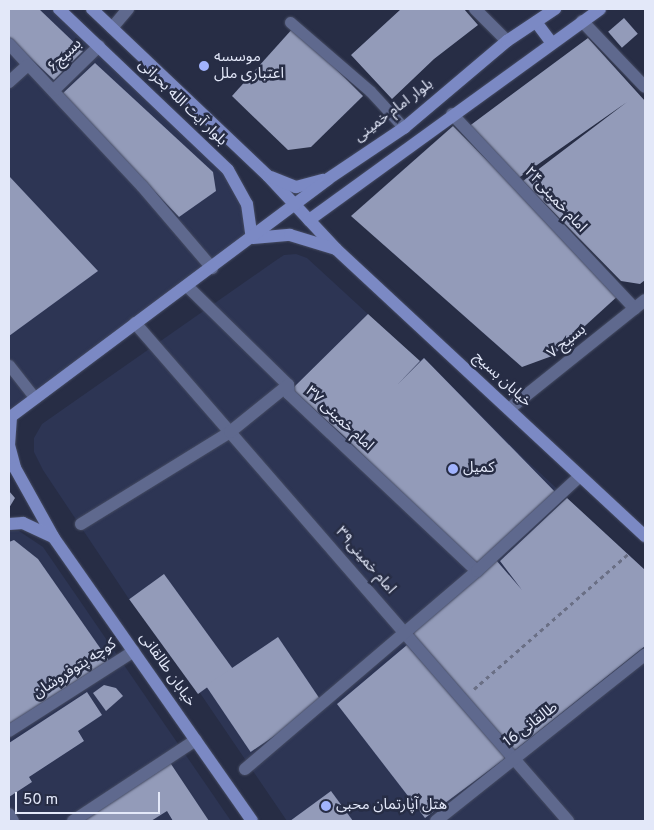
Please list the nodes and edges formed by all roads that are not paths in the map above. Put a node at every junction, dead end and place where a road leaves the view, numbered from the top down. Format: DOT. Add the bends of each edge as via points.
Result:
graph roads {
  1 [pos="60,9"];
  2 [pos="92,9"];
  3 [pos="128,9"];
  4 [pos="474,9"];
  5 [pos="555,9"];
  6 [pos="600,9"];
  7 [pos="582,21"];
  8 [pos="290,22"];
  9 [pos="536,22"];
  10 [pos="112,28"];
  11 [pos="508,41"];
  12 [pos="552,43"];
  13 [pos="9,44"];
  14 [pos="99,46"];
  15 [pos="28,65"];
  16 [pos="9,82"];
  17 [pos="645,87"];
  18 [pos="54,90"];
  19 [pos="192,103"];
  20 [pos="452,114"];
  21 [pos="177,120"];
  22 [pos="404,128"];
  23 [pos="268,176"];
  24 [pos="328,179"];
  25 [pos="295,205"];
  26 [pos="309,220"];
  27 [pos="252,238"];
  28 [pos="336,249"];
  29 [pos="212,268"];
  30 [pos="186,286"];
  31 [pos="640,304"];
  32 [pos="135,323"];
  33 [pos="9,365"];
  34 [pos="288,385"];
  35 [pos="35,398"];
  36 [pos="509,409"];
  37 [pos="10,417"];
  38 [pos="230,432"];
  39 [pos="580,476"];
  40 [pos="9,524"];
  41 [pos="81,524"];
  42 [pos="644,534"];
  43 [pos="54,538"];
  44 [pos="477,571"];
  45 [pos="405,632"];
  46 [pos="134,651"];
  47 [pos="645,655"];
  48 [pos="9,731"];
  49 [pos="196,740"];
  50 [pos="515,757"];
  51 [pos="245,769"];
  52 [pos="9,814"];
  53 [pos="13,821"];
  54 [pos="73,821"];
  55 [pos="252,821"];
  56 [pos="436,821"];
  57 [pos="568,821"];
  1 -- 14 [label="main road, بلوار آیت الله بحرانی"];
  2 -- 10 [label="main road, بلوار آیت الله بحرانی"];
  3 -- 10 [label="street"];
  4 -- 11 [label="street"];
  5 -- 9 [label="main road, بلوار امام خمینی"];
  6 -- 7 [label="main road"];
  7 -- 12 [label="main road"];
  7 -- 17 [label="street"];
  8 -- 22 [label="lane" via="370,91"];
  9 -- 11 [label="main road, بلوار امام خمینی"];
  9 -- 12 [label="main road"];
  10 -- 19 [label="main road, بلوار آیت الله بحرانی"];
  11 -- 22 [label="main road, بلوار امام خمینی"];
  12 -- 20 [label="main road"];
  13 -- 15 [label="street"];
  14 -- 18 [label="street, بسیج۶"];
  14 -- 21 [label="main road, بلوار آیت الله بحرانی"];
  15 -- 16 [label="street"];
  15 -- 18 [label="street"];
  18 -- 29 [label="street"];
  19 -- 21 [label="main road" via="198,115 195,122"];
  19 -- 23 [label="main road, بلوار آیت الله بحرانی"];
  20 -- 26 [label="main road"];
  20 -- 31 [label="street, امام خمینی۲۴"];
  21 -- 27 [label="main road, بلوار آیت الله بحرانی" via="228,170 247,204"];
  22 -- 24 [label="main road, بلوار امام خمینی"];
  23 -- 24 [label="main road" via="296,187"];
  23 -- 25 [label="main road, بلوار آیت الله بحرانی"];
  24 -- 25 [label="main road, بلوار امام خمینی"];
  25 -- 26 [label="main road, بلوار آیت الله بحرانی"];
  25 -- 27 [label="main road, بلوار امام خمینی"];
  26 -- 28 [label="main road, خیابان بسیج"];
  27 -- 28 [label="main road" via="290,235"];
  27 -- 29 [label="main road, بلوار امام خمینی"];
  28 -- 36 [label="main road, خیابان بسیج"];
  29 -- 30 [label="main road, بلوار امام خمینی"];
  30 -- 32 [label="main road, بلوار امام خمینی"];
  30 -- 34 [label="street, امام خمینی ۳۷"];
  31 -- 36 [label="street, بسیج ۷"];
  32 -- 35 [label="main road, بلوار امام خمینی"];
  32 -- 38 [label="street, امام خمینی۳۹"];
  33 -- 35 [label="lane"];
  34 -- 38 [label="street"];
  34 -- 44 [label="street, امام خمینی ۳۷" via="289,394"];
  35 -- 37 [label="main road, بلوار امام خمینی"];
  36 -- 39 [label="main road, خیابان بسیج"];
  37 -- 43 [label="main road, خیابان طالقانی" via="9,445 15,468"];
  38 -- 41 [label="street"];
  38 -- 45 [label="street, امام خمینی۳۹"];
  39 -- 42 [label="main road, خیابان بسیج"];
  39 -- 44 [label="street"];
  40 -- 43 [label="main road" via="23,523"];
  43 -- 46 [label="main road, خیابان طالقانی"];
  44 -- 45 [label="street"];
  45 -- 50 [label="street, امام خمینی۳۹"];
  45 -- 51 [label="street"];
  46 -- 48 [label="street, کوچه پتوفروشان"];
  46 -- 49 [label="main road, خیابان طالقانی"];
  47 -- 50 [label="street, طالقانی 16"];
  49 -- 54 [label="street"];
  49 -- 55 [label="main road, خیابان طالقانی"];
  50 -- 56 [label="street, طالقانی 16"];
  50 -- 57 [label="street, امام خمینی۳۹"];
  52 -- 53 [label="street"];
}
